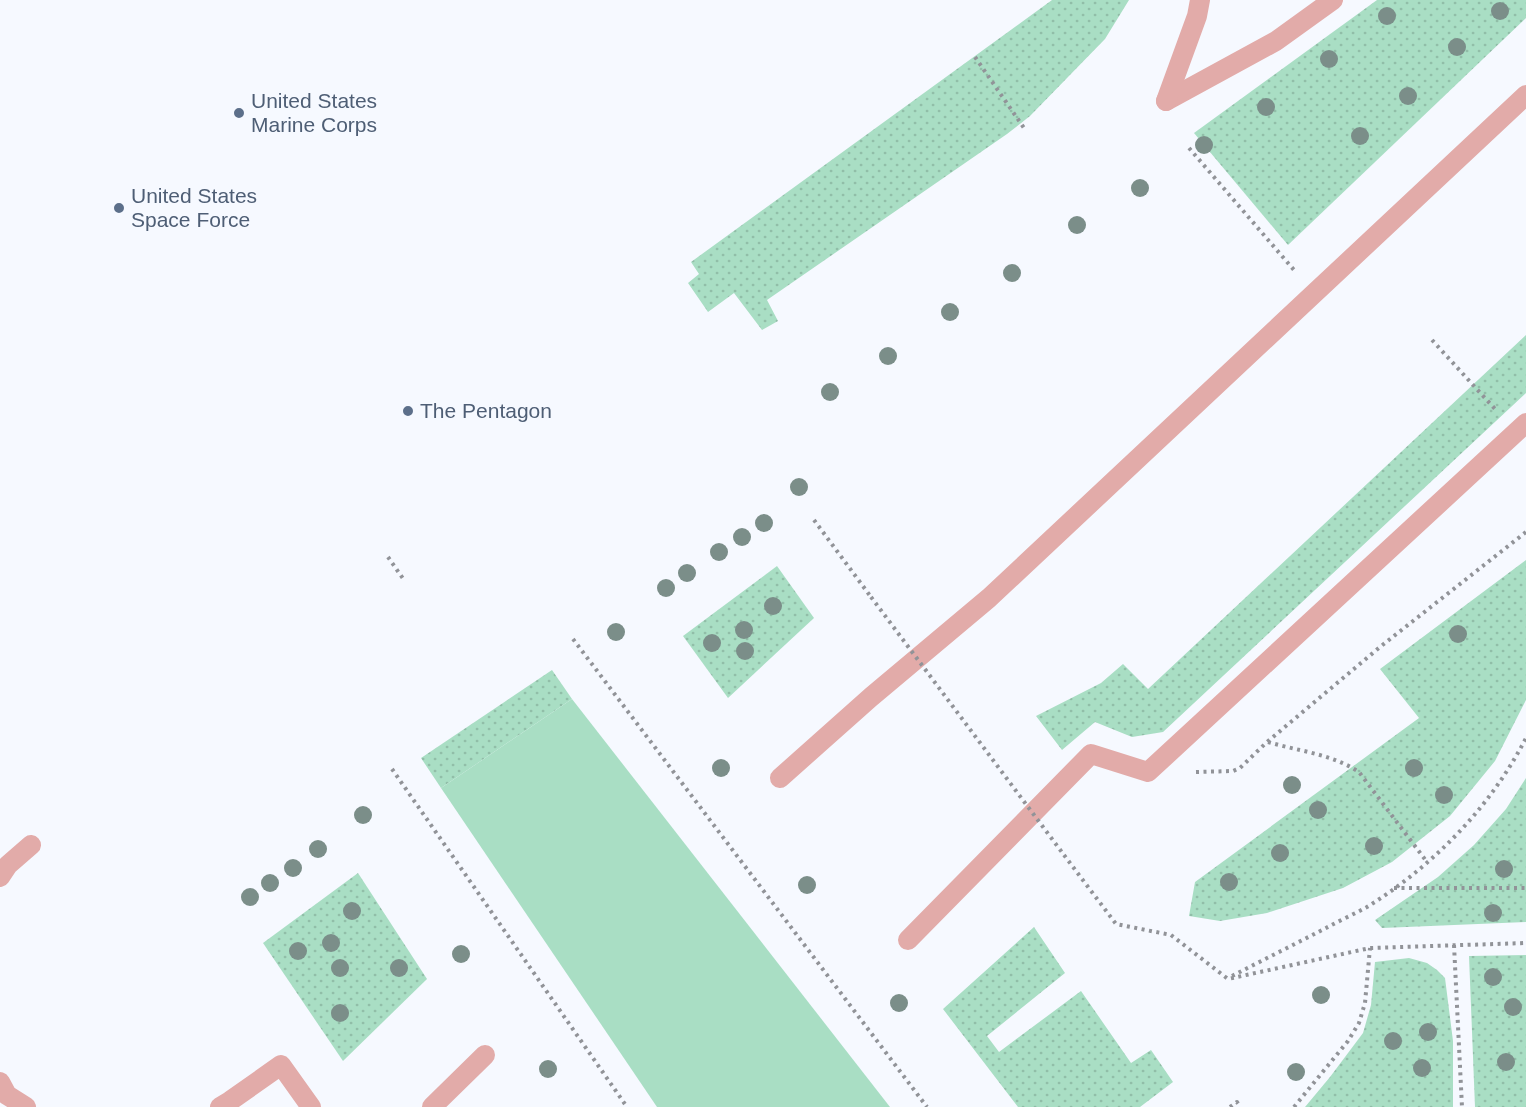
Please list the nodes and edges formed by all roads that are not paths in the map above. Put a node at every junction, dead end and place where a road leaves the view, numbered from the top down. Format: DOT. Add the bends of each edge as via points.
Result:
graph roads {
  1 [pos="1200,0"];
  2 [pos="1333,0"];
  3 [pos="1526,95"];
  4 [pos="1526,423"];
  5 [pos="780,778"];
  6 [pos="31,845"];
  7 [pos="0,877"];
  8 [pos="908,940"];
  9 [pos="485,1055"];
  10 [pos="0,1082"];
  11 [pos="26,1107"];
  12 [pos="220,1107"];
  13 [pos="311,1107"];
  14 [pos="432,1107"];
  1 -- 2 [label="lane" via="1166,101 1276,41"];
  3 -- 5 [label="lane" via="989,598"];
  4 -- 8 [label="lane" via="1148,772 1091,754"];
  6 -- 7 [label="lane"];
  9 -- 14 [label="lane"];
  10 -- 11 [label="lane" via="7,1095"];
  12 -- 13 [label="lane" via="281,1065"];
}
